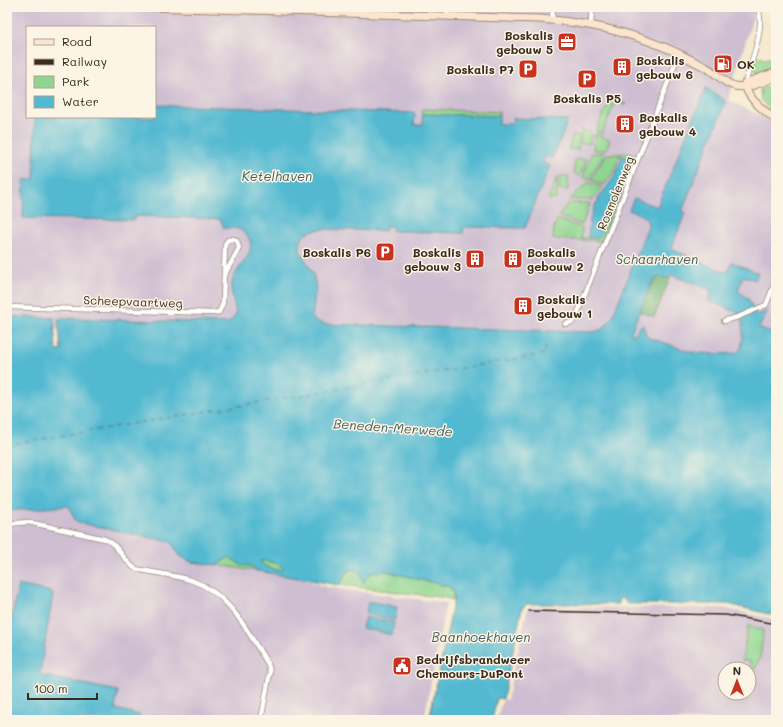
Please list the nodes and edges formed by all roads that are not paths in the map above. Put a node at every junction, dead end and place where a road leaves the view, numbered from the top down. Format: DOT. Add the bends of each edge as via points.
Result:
graph roads {
  1 [pos="149,7"];
  2 [pos="447,7"];
  3 [pos="553,7"];
  4 [pos="592,7"];
  5 [pos="757,7"];
  6 [pos="219,8"];
  7 [pos="447,16"];
  8 [pos="552,20"];
  9 [pos="591,24"];
  10 [pos="679,54"];
  11 [pos="776,72"];
  12 [pos="776,77"];
  13 [pos="745,85"];
  14 [pos="776,120"];
  15 [pos="225,274"];
  16 [pos="776,280"];
  17 [pos="7,307"];
  18 [pos="724,321"];
  19 [pos="565,324"];
  20 [pos="7,524"];
  21 [pos="261,720"];
  1 -- 6 [label="street"];
  2 -- 7 [label="street"];
  3 -- 8 [label="street"];
  4 -- 9 [label="street"];
  5 -- 13 [label="street" via="761,13 761,20"];
  6 -- 7 [label="street"];
  7 -- 8 [label="street"];
  8 -- 9 [label="street"];
  9 -- 10 [label="street" via="623,31"];
  10 -- 13 [label="street" via="725,80"];
  10 -- 19 [label="street, Rosmolenweg" via="576,317 572,322"];
  11 -- 13 [label="street"];
  12 -- 13 [label="street" via="755,85"];
  13 -- 14 [label="street" via="748,93"];
  15 -- 15 [label="street, Scheepvaartweg" via="239,248 234,239 228,240 225,244"];
  15 -- 17 [label="street, Scheepvaartweg" via="223,303 219,312 214,313"];
  16 -- 18 [label="street" via="766,305"];
  20 -- 21 [label="street" via="28,522 105,539 113,542 129,565 136,569 193,581 220,596 238,616 268,664 270,672"];
}
